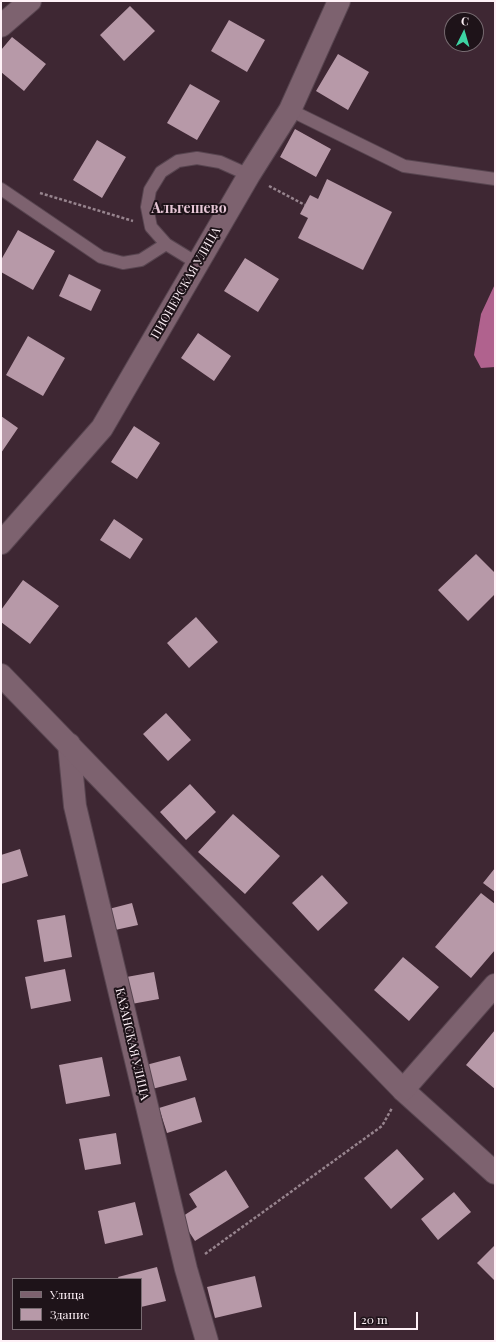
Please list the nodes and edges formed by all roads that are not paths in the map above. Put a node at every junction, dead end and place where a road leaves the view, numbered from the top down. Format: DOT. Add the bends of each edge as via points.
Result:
graph roads {
  1 [pos="30,1"];
  2 [pos="338,1"];
  3 [pos="1,26"];
  4 [pos="290,110"];
  5 [pos="249,175"];
  6 [pos="495,180"];
  7 [pos="1,189"];
  8 [pos="166,244"];
  9 [pos="197,263"];
  10 [pos="1,543"];
  11 [pos="1,675"];
  12 [pos="68,744"];
  13 [pos="495,985"];
  14 [pos="403,1090"];
  15 [pos="495,1173"];
  16 [pos="207,1341"];
  1 -- 3 [label="street"];
  2 -- 4 [label="street, ПИОНЕРСКАЯ УЛИЦА"];
  4 -- 5 [label="street, ПИОНЕРСКАЯ УЛИЦА"];
  4 -- 6 [label="lane" via="404,166"];
  5 -- 8 [label="lane" via="220,162 197,158 178,160 161,172 150,190 147,208 151,227"];
  5 -- 9 [label="street, ПИОНЕРСКАЯ УЛИЦА"];
  7 -- 8 [label="lane" via="101,258 123,263 141,260"];
  8 -- 9 [label="lane"];
  9 -- 10 [label="street, ПИОНЕРСКАЯ УЛИЦА" via="102,428"];
  11 -- 12 [label="street"];
  12 -- 14 [label="street"];
  12 -- 16 [label="street, КАЗАНСКАЯ УЛИЦА" via="75,806 186,1269"];
  13 -- 14 [label="street"];
  14 -- 15 [label="street"];
}
